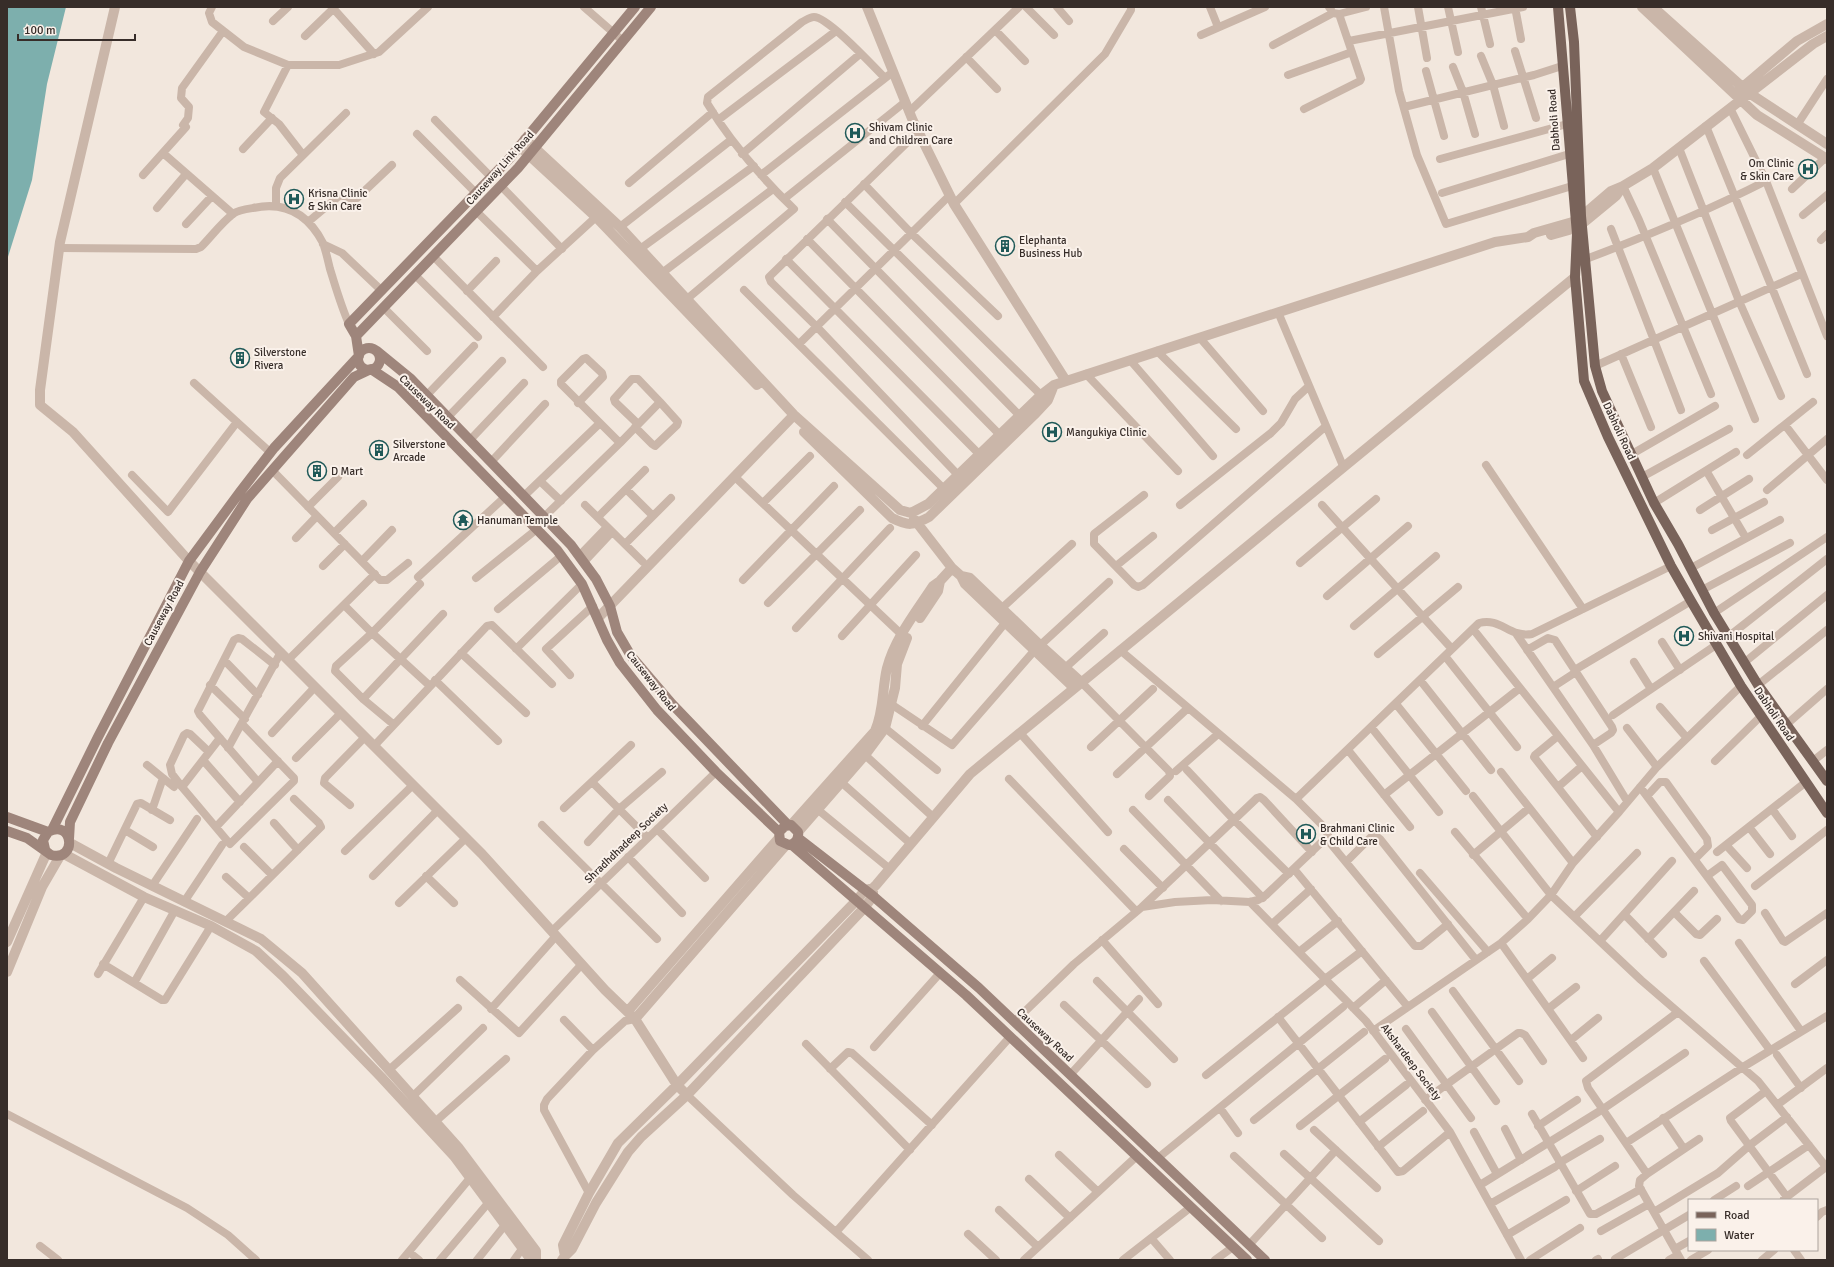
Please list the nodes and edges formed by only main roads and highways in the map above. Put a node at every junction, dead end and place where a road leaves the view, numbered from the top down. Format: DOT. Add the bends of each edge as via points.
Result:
graph roads {
  1 [pos="635,7"];
  2 [pos="651,7"];
  3 [pos="1558,7"];
  4 [pos="1570,7"];
  5 [pos="1579,222"];
  6 [pos="356,336"];
  7 [pos="375,350"];
  8 [pos="359,356"];
  9 [pos="371,370"];
  10 [pos="1827,781"];
  11 [pos="1827,813"];
  12 [pos="7,817"];
  13 [pos="7,831"];
  14 [pos="50,831"];
  15 [pos="789,835"];
  16 [pos="70,841"];
  17 [pos="46,850"];
  18 [pos="1011,1019"];
  19 [pos="999,1027"];
  20 [pos="1028,1035"];
  21 [pos="1018,1045"];
  22 [pos="1247,1260"];
  23 [pos="1265,1260"];
  1 -- 6 [label="main road" via="491,177 350,324"];
  2 -- 6 [label="main road, Causeway Link Road" via="532,152"];
  3 -- 5 [label="main road, Dabholi Road" via="1572,186"];
  4 -- 5 [label="main road, Dabholi Road" via="1574,42"];
  5 -- 10 [label="main road, Dabholi Road" via="1586,259 1594,366 1602,391 1654,504 1714,613 1758,685"];
  5 -- 11 [label="main road, Dabholi Road" via="1575,277 1584,381 1608,437 1691,602 1741,686"];
  6 -- 7 [label="main road, Causeway Road"];
  6 -- 8 [label="main road"];
  7 -- 8 [label="main road" via="366,348"];
  7 -- 9 [label="main road" via="380,360 377,367"];
  7 -- 15 [label="main road, Causeway Road" via="410,378 571,545 596,579 610,606 617,632 631,656"];
  8 -- 9 [label="main road" via="361,366"];
  8 -- 14 [label="main road, Causeway Road" via="271,453 189,561"];
  9 -- 15 [label="main road, Causeway Road" via="398,387 537,529 582,584 620,663 657,710 716,772"];
  9 -- 16 [label="main road, Causeway Road" via="354,377 247,499 200,572 104,750 70,822"];
  12 -- 14 [label="main road"];
  13 -- 17 [label="main road" via="26,838"];
  14 -- 16 [label="main road" via="60,830 68,835"];
  14 -- 17 [label="main road" via="43,840"];
  15 -- 18 [label="main road, Causeway Road" via="870,891"];
  15 -- 19 [label="main road, Causeway Road" via="861,904"];
  16 -- 17 [label="main road" via="67,851 62,855 51,855"];
  18 -- 19 [label="main road"];
  18 -- 20 [label="main road, Causeway Road"];
  19 -- 21 [label="main road, Causeway Road"];
  20 -- 21 [label="main road"];
  20 -- 23 [label="main road, Causeway Road"];
  21 -- 22 [label="main road, Causeway Road"];
}
